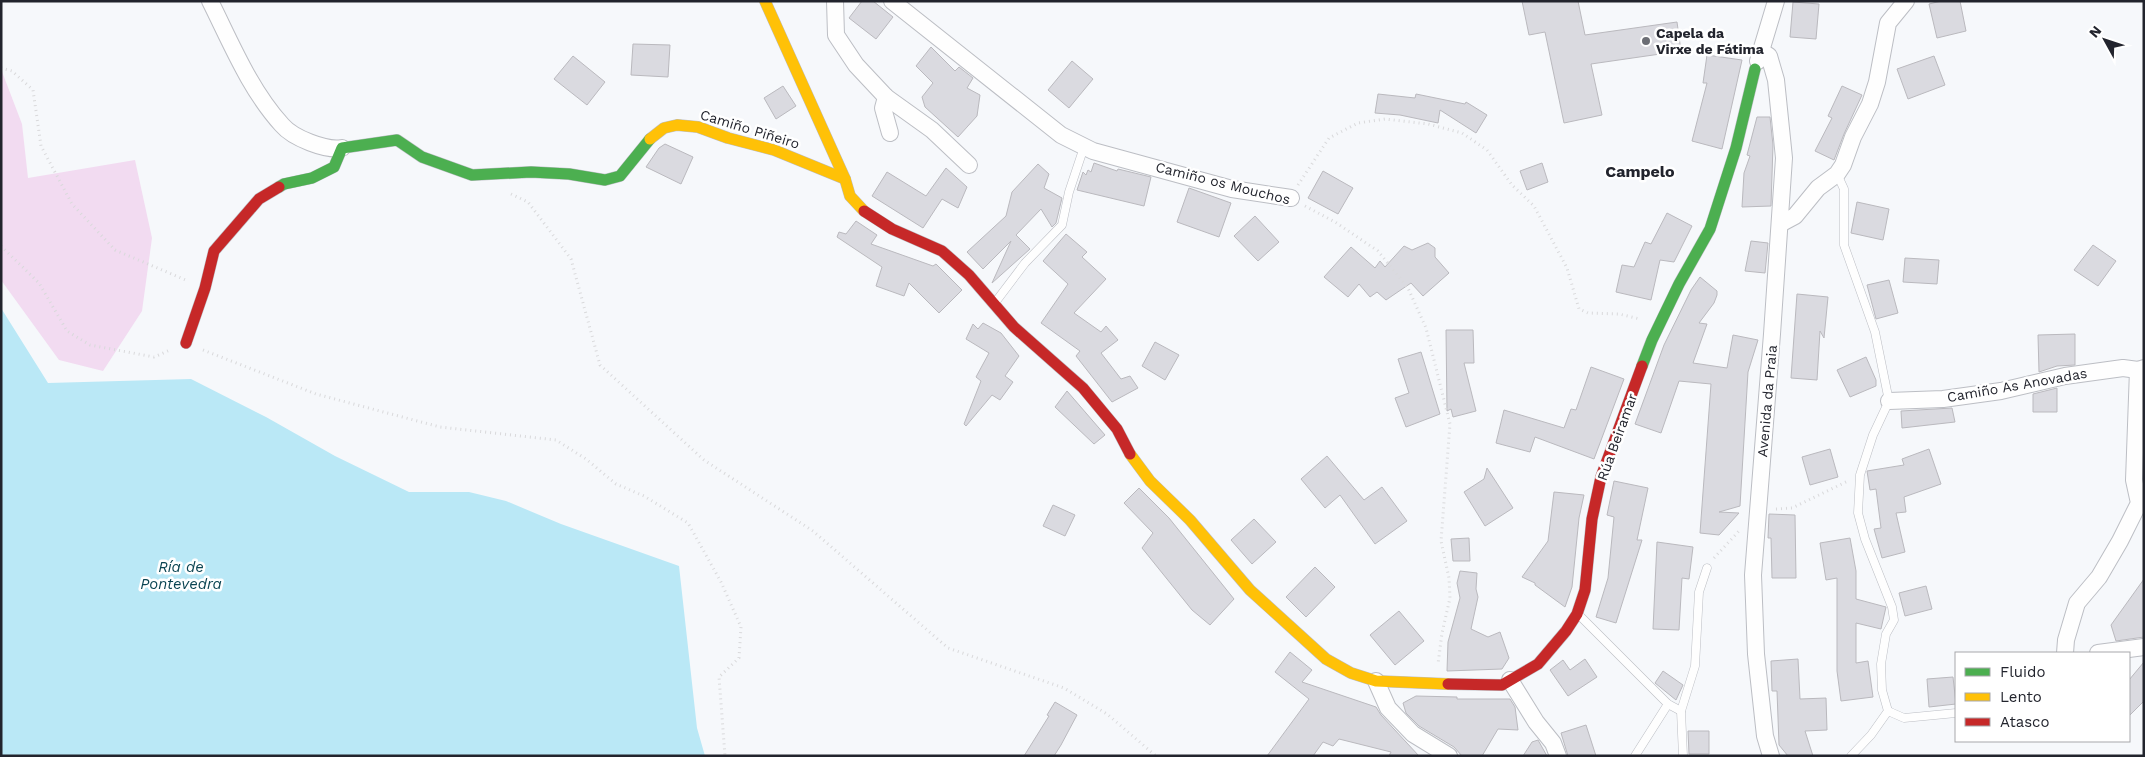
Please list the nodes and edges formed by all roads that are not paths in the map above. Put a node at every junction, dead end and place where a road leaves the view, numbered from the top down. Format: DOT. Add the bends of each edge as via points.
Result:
graph roads {
  1 [pos="210,1"];
  2 [pos="765,1"];
  3 [pos="835,1"];
  4 [pos="892,1"];
  5 [pos="1776,1"];
  6 [pos="1906,1"];
  7 [pos="1761,51"];
  8 [pos="1755,69"];
  9 [pos="886,97"];
  10 [pos="890,132"];
  11 [pos="1084,147"];
  12 [pos="342,148"];
  13 [pos="969,166"];
  14 [pos="1837,174"];
  15 [pos="845,179"];
  16 [pos="1291,198"];
  17 [pos="1780,224"];
  18 [pos="993,305"];
  19 [pos="186,343"];
  20 [pos="2141,369"];
  21 [pos="1889,401"];
  22 [pos="1707,568"];
  23 [pos="1577,614"];
  24 [pos="2144,646"];
  25 [pos="2065,652"];
  26 [pos="2105,652"];
  27 [pos="1510,680"];
  28 [pos="1376,681"];
  29 [pos="1668,704"];
  30 [pos="1682,711"];
  31 [pos="1888,711"];
  32 [pos="1955,713"];
  33 [pos="1449,756"];
  34 [pos="1558,756"];
  35 [pos="1635,756"];
  36 [pos="1683,756"];
  37 [pos="1771,756"];
  38 [pos="1851,756"];
  1 -- 12 [label="street" via="254,86 283,127 332,150"];
  2 -- 15 [label="street, Rúa Beiramar"];
  3 -- 9 [label="street" via="836,35 856,65"];
  4 -- 11 [label="street, Camiño os Mouchos" via="1061,135"];
  5 -- 7 [label="street, Rúa Beiramar"];
  6 -- 14 [label="street" via="1888,23 1870,104"];
  7 -- 8 [label="street, Rúa Beiramar"];
  7 -- 17 [label="street, Avenida da Praia" via="1769,56 1776,80 1784,158"];
  8 -- 23 [label="street, Rúa Beiramar" via="1736,148 1713,220 1660,324 1601,477 1592,519 1585,590"];
  9 -- 10 [label="street" via="883,108"];
  9 -- 13 [label="street" via="932,130"];
  11 -- 16 [label="street, Camiño os Mouchos" via="1232,189"];
  11 -- 18 [label="lane" via="1062,225 1025,263"];
  12 -- 15 [label="street, Camiño Piñeiro" via="396,140 422,157 472,175 531,172 605,180 620,176 650,139 664,128 677,125 698,127 774,150"];
  12 -- 19 [label="street" via="334,167 312,178 284,184 259,200 238,221 214,251"];
  14 -- 17 [label="street" via="1818,188 1795,216"];
  14 -- 21 [label="lane" via="1844,189 1844,245 1874,332"];
  15 -- 18 [label="street, Rúa Beiramar" via="850,196 868,214 942,251 969,275"];
  17 -- 37 [label="street, Avenida da Praia" via="1753,575 1756,654 1765,736"];
  18 -- 28 [label="street, Rúa Beiramar" via="1083,388 1117,429 1150,481 1190,520 1250,590 1326,659 1351,673"];
  20 -- 21 [label="street, Camiño As Anovadas" via="2123,368 2065,376 2001,391 1943,399"];
  20 -- 25 [label="street" via="2134,480 2139,503 2099,577 2077,603"];
  21 -- 31 [label="lane" via="1860,475 1858,512 1894,620 1886,634 1881,664 1882,690"];
  22 -- 30 [label="lane" via="1699,592 1695,666"];
  23 -- 27 [label="street, Rúa Beiramar" via="1538,664"];
  23 -- 29 [label="lane"];
  24 -- 26 [label="street"];
  27 -- 28 [label="street, Rúa Beiramar" via="1502,685"];
  27 -- 34 [label="street" via="1553,743"];
  28 -- 33 [label="street" via="1388,708 1413,734"];
  29 -- 30 [label="lane"];
  29 -- 35 [label="lane"];
  30 -- 36 [label="lane"];
  31 -- 32 [label="lane" via="1904,718"];
  31 -- 38 [label="lane"];
}
